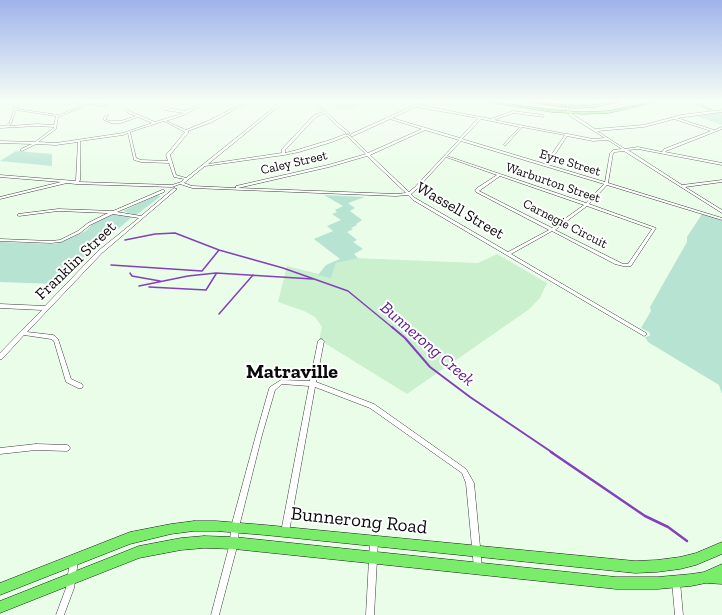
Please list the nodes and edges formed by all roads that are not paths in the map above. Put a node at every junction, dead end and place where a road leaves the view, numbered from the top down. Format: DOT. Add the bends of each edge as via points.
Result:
graph roads {
  1 [pos="53,130"];
  2 [pos="135,130"];
  3 [pos="183,130"];
  4 [pos="189,130"];
  5 [pos="247,130"];
  6 [pos="302,130"];
  7 [pos="344,130"];
  8 [pos="361,130"];
  9 [pos="422,130"];
  10 [pos="426,130"];
  11 [pos="469,130"];
  12 [pos="519,130"];
  13 [pos="543,130"];
  14 [pos="595,130"];
  15 [pos="599,130"];
  16 [pos="709,130"];
  17 [pos="717,130"];
  18 [pos="186,131"];
  19 [pos="713,131"];
  20 [pos="129,132"];
  21 [pos="348,134"];
  22 [pos="567,134"];
  23 [pos="609,139"];
  24 [pos="460,140"];
  25 [pos="79,141"];
  26 [pos="0,142"];
  27 [pos="36,143"];
  28 [pos="505,145"];
  29 [pos="623,149"];
  30 [pos="22,150"];
  31 [pos="663,153"];
  32 [pos="284,154"];
  33 [pos="368,154"];
  34 [pos="445,156"];
  35 [pos="551,158"];
  36 [pos="170,162"];
  37 [pos="722,164"];
  38 [pos="205,165"];
  39 [pos="500,175"];
  40 [pos="0,176"];
  41 [pos="187,179"];
  42 [pos="722,181"];
  43 [pos="66,182"];
  44 [pos="76,183"];
  45 [pos="606,184"];
  46 [pos="681,186"];
  47 [pos="180,187"];
  48 [pos="235,189"];
  49 [pos="163,191"];
  50 [pos="408,194"];
  51 [pos="0,198"];
  52 [pos="586,205"];
  53 [pos="114,212"];
  54 [pos="722,212"];
  55 [pos="19,216"];
  56 [pos="142,217"];
  57 [pos="722,218"];
  58 [pos="654,228"];
  59 [pos="552,230"];
  60 [pos="0,240"];
  61 [pos="508,254"];
  62 [pos="0,306"];
  63 [pos="46,308"];
  64 [pos="22,333"];
  65 [pos="644,334"];
  66 [pos="321,341"];
  67 [pos="0,357"];
  68 [pos="314,384"];
  69 [pos="80,386"];
  70 [pos="67,448"];
  71 [pos="0,451"];
  72 [pos="234,528"];
  73 [pos="285,532"];
  74 [pos="374,541"];
  75 [pos="234,544"];
  76 [pos="722,548"];
  77 [pos="476,551"];
  78 [pos="373,558"];
  79 [pos="74,560"];
  80 [pos="478,569"];
  81 [pos="722,570"];
  82 [pos="73,578"];
  83 [pos="704,578"];
  84 [pos="722,578"];
  85 [pos="676,582"];
  86 [pos="0,589"];
  87 [pos="0,607"];
  88 [pos="60,615"];
  89 [pos="215,615"];
  90 [pos="370,615"];
  91 [pos="679,615"];
  1 -- 27 [label="street"];
  2 -- 20 [label="street"];
  3 -- 18 [label="street"];
  4 -- 18 [label="street"];
  5 -- 38 [label="street, Franklin Street"];
  6 -- 32 [label="street" via="283,150"];
  7 -- 21 [label="street"];
  8 -- 21 [label="street"];
  9 -- 33 [label="street, Caley Street"];
  10 -- 24 [label="street, Eyre Street"];
  11 -- 24 [label="street"];
  12 -- 28 [label="street"];
  13 -- 22 [label="street"];
  14 -- 15 [label="street"];
  14 -- 23 [label="street"];
  16 -- 19 [label="street"];
  17 -- 19 [label="street"];
  18 -- 36 [label="street" via="168,155"];
  19 -- 31 [label="street"];
  20 -- 25 [label="street"];
  20 -- 36 [label="street" via="135,159"];
  21 -- 32 [label="street"];
  21 -- 33 [label="street"];
  22 -- 23 [label="street" via="593,140"];
  22 -- 35 [label="street"];
  23 -- 29 [label="street"];
  24 -- 34 [label="street"];
  24 -- 45 [label="street, Eyre Street"];
  25 -- 27 [label="street"];
  25 -- 44 [label="street"];
  26 -- 27 [label="street"];
  27 -- 30 [label="street"];
  29 -- 31 [label="street" via="638,148"];
  29 -- 45 [label="street" via="612,154"];
  29 -- 46 [label="street"];
  31 -- 37 [label="street"];
  32 -- 38 [label="street"];
  33 -- 48 [label="street, Caley Street" via="329,166 242,185"];
  33 -- 50 [label="street"];
  34 -- 39 [label="street, Warburton Street"];
  34 -- 50 [label="street"];
  36 -- 41 [label="street" via="175,177"];
  38 -- 41 [label="street, Franklin Street"];
  39 -- 52 [label="street, Warburton Street"];
  39 -- 59 [label="street, Carnegie Circuit" via="477,191"];
  40 -- 43 [label="street, Wassell Street"];
  41 -- 47 [label="street, Franklin Street"];
  42 -- 46 [label="street"];
  43 -- 44 [label="street, Wassell Street"];
  43 -- 51 [label="street" via="58,186"];
  44 -- 47 [label="street, Wassell Street"];
  45 -- 52 [label="street"];
  45 -- 57 [label="street, Eyre Street"];
  46 -- 54 [label="street"];
  47 -- 48 [label="street, Wassell Street"];
  47 -- 56 [label="street, Franklin Street"];
  48 -- 50 [label="street, Wassell Street"];
  49 -- 53 [label="street"];
  50 -- 61 [label="street, Wassell Street"];
  52 -- 58 [label="street, Warburton Street"];
  52 -- 59 [label="street"];
  53 -- 55 [label="street" via="58,210"];
  53 -- 56 [label="street"];
  53 -- 60 [label="street" via="57,242"];
  56 -- 63 [label="street, Franklin Street" via="100,252"];
  58 -- 59 [label="street, Carnegie Circuit" via="627,266"];
  59 -- 61 [label="street"];
  61 -- 65 [label="street, Wassell Street"];
  62 -- 63 [label="street"];
  63 -- 64 [label="street, Franklin Street"];
  64 -- 67 [label="street, Franklin Street"];
  64 -- 69 [label="street" via="53,337 68,380"];
  66 -- 68 [label="street"];
  68 -- 72 [label="street" via="281,382 272,389"];
  68 -- 73 [label="street"];
  68 -- 77 [label="street" via="372,406 464,471 470,483"];
  70 -- 71 [label="street" via="36,447"];
  72 -- 73 [label="main road, Bunnerong Road"];
  72 -- 75 [label="street"];
  72 -- 79 [label="main road, Bunnerong Road" via="194,526 171,529 130,538"];
  73 -- 74 [label="main road, Bunnerong Road"];
  74 -- 77 [label="main road, Bunnerong Road"];
  74 -- 78 [label="street"];
  75 -- 78 [label="main road, Bunnerong Road"];
  75 -- 82 [label="main road, Bunnerong Road" via="204,542 161,547 139,552"];
  75 -- 89 [label="street"];
  76 -- 77 [label="main road, Bunnerong Road" via="696,559 658,566"];
  77 -- 80 [label="street"];
  78 -- 80 [label="main road, Bunnerong Road"];
  78 -- 90 [label="street"];
  79 -- 82 [label="street"];
  79 -- 86 [label="main road, Bunnerong Road"];
  80 -- 85 [label="main road, Bunnerong Road" via="616,583"];
  81 -- 83 [label="main road, Bunnerong Road"];
  82 -- 87 [label="main road, Bunnerong Road"];
  82 -- 88 [label="street"];
  83 -- 84 [label="main road"];
  83 -- 85 [label="main road, Bunnerong Road"];
  85 -- 91 [label="street"];
}
